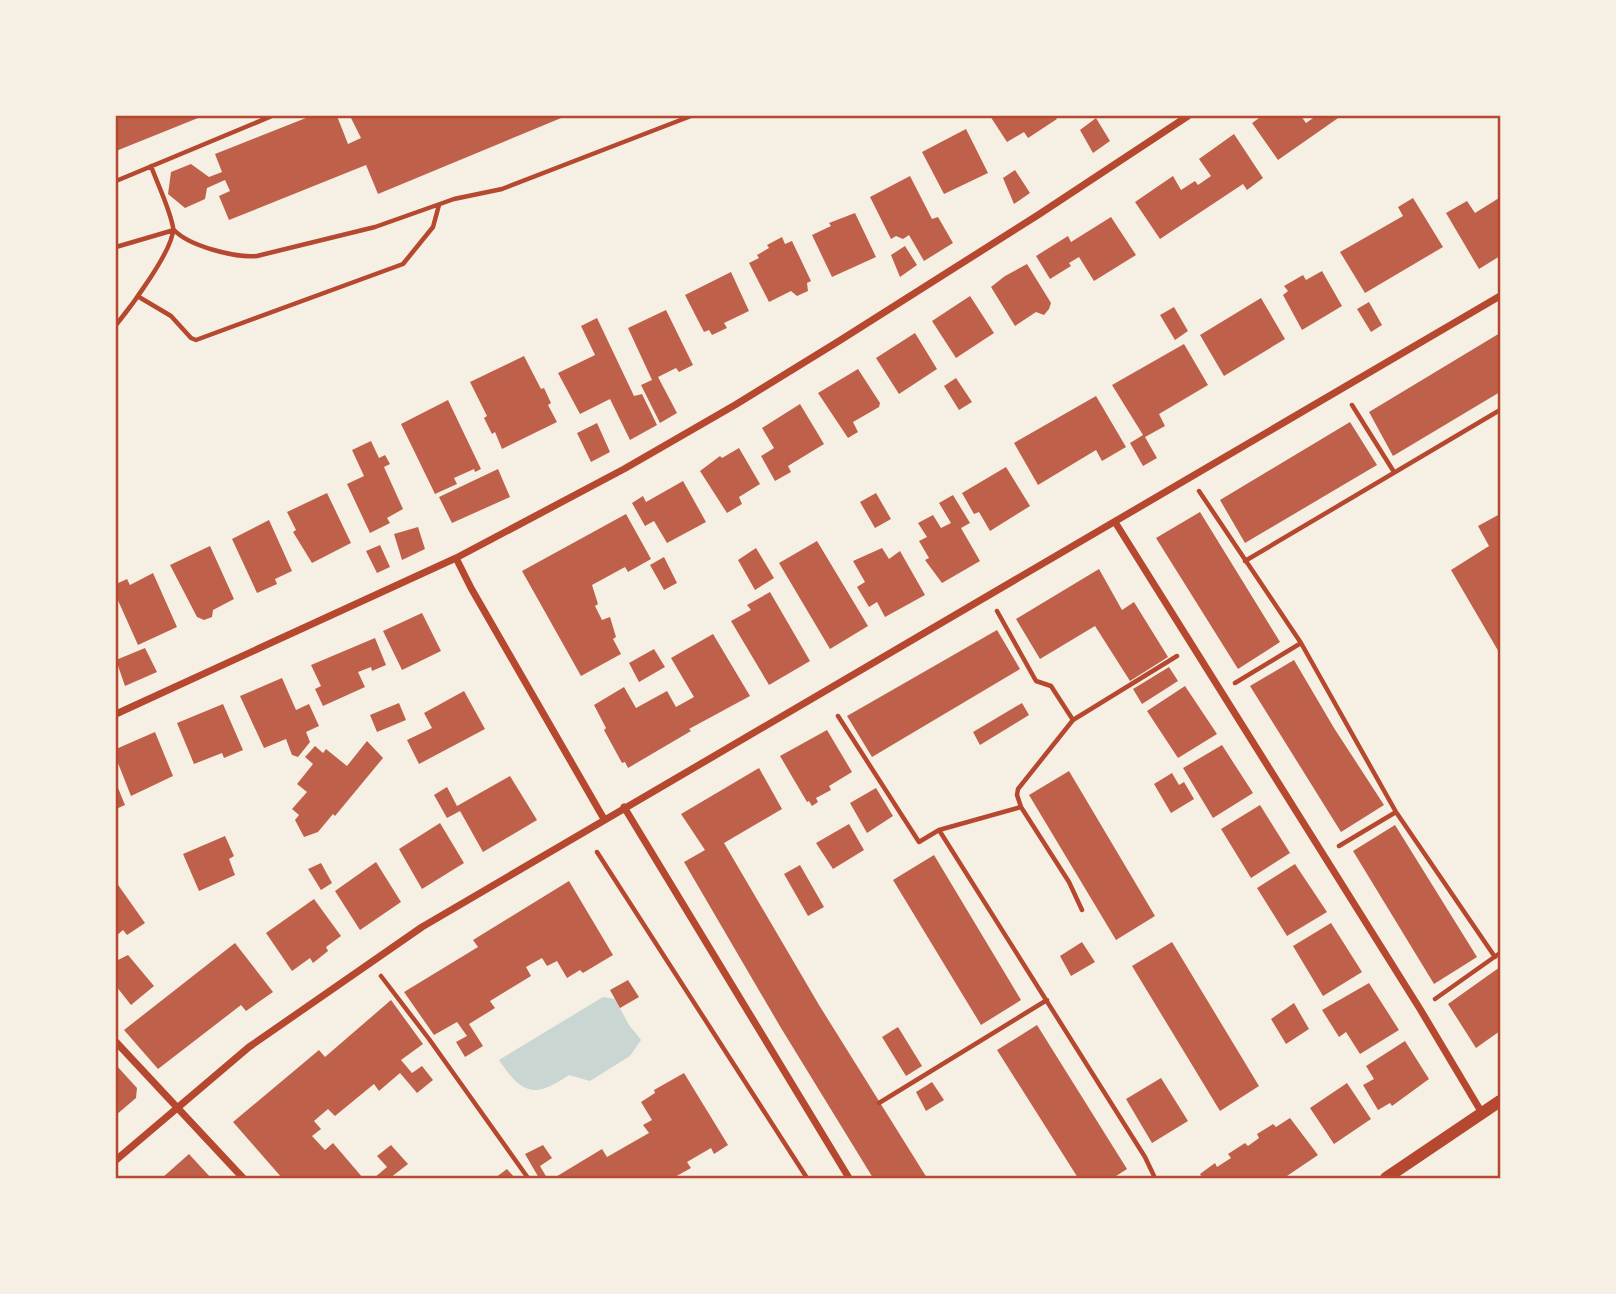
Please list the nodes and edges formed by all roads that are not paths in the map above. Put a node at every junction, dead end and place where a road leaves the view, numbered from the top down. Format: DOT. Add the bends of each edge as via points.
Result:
graph roads {
  1 [pos="1188,116"];
  2 [pos="1500,296"];
  3 [pos="1115,522"];
  4 [pos="457,558"];
  5 [pos="116,715"];
  6 [pos="624,807"];
  7 [pos="604,819"];
  8 [pos="116,1042"];
  9 [pos="1500,1101"];
  10 [pos="177,1107"];
  11 [pos="1482,1113"];
  12 [pos="116,1160"];
  13 [pos="243,1178"];
  14 [pos="849,1178"];
  15 [pos="1386,1178"];
  1 -- 4 [label="street" via="735,405"];
  2 -- 3 [label="street"];
  3 -- 6 [label="street"];
  3 -- 11 [label="street"];
  4 -- 5 [label="street"];
  4 -- 7 [label="street"];
  6 -- 7 [label="street"];
  6 -- 14 [label="street"];
  7 -- 10 [label="street" via="369,961 249,1047"];
  8 -- 10 [label="street"];
  9 -- 11 [label="street"];
  10 -- 12 [label="street"];
  10 -- 13 [label="street"];
  11 -- 15 [label="street"];
}
